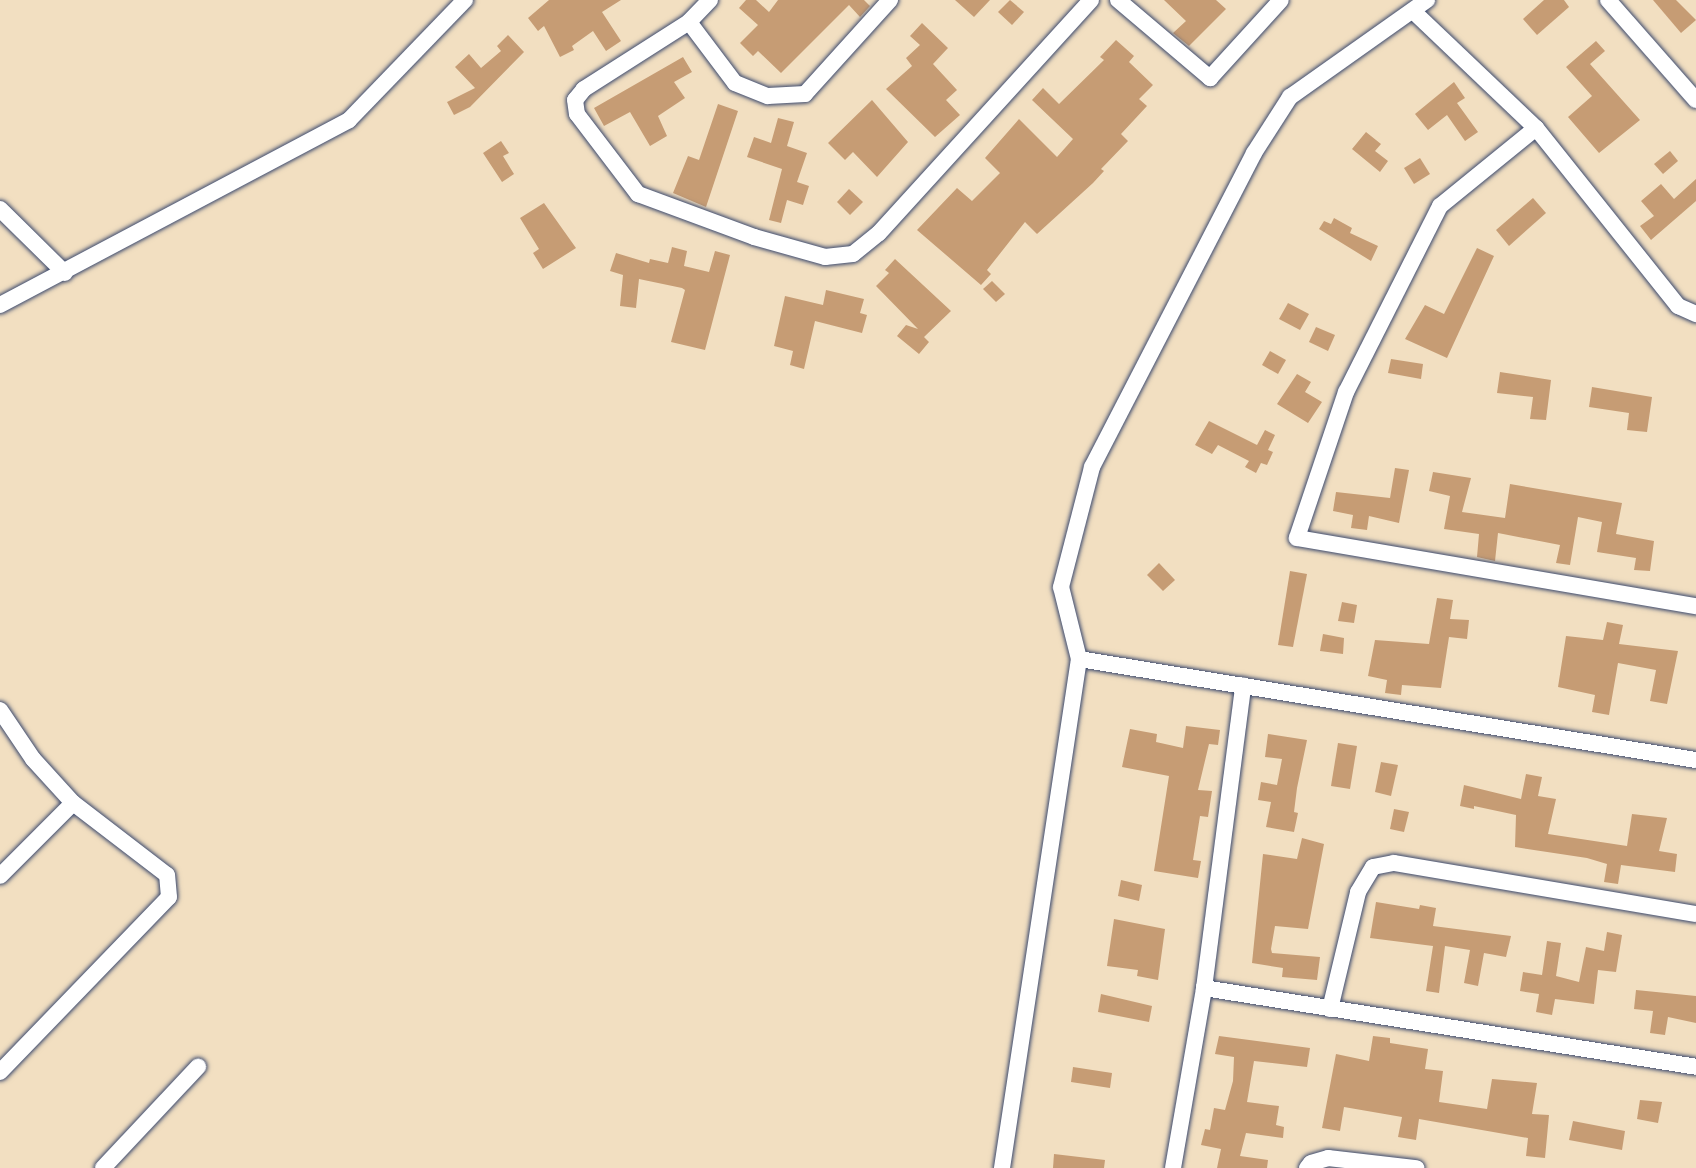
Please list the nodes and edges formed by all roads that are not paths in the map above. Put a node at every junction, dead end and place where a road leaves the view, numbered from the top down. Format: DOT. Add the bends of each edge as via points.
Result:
graph roads {
  1 [pos="465,0"];
  2 [pos="710,0"];
  3 [pos="890,0"];
  4 [pos="1091,0"];
  5 [pos="1118,0"];
  6 [pos="1281,0"];
  7 [pos="1427,0"];
  8 [pos="1608,0"];
  9 [pos="1414,12"];
  10 [pos="689,22"];
  11 [pos="1696,100"];
  12 [pos="1536,128"];
  13 [pos="0,209"];
  14 [pos="65,273"];
  15 [pos="0,305"];
  16 [pos="1696,314"];
  17 [pos="1696,606"];
  18 [pos="1079,659"];
  19 [pos="1243,686"];
  20 [pos="0,710"];
  21 [pos="1696,760"];
  22 [pos="73,803"];
  23 [pos="0,876"];
  24 [pos="1696,914"];
  25 [pos="1204,988"];
  26 [pos="1330,1009"];
  27 [pos="198,1067"];
  28 [pos="1696,1067"];
  29 [pos="0,1072"];
  30 [pos="103,1168"];
  31 [pos="1002,1168"];
  32 [pos="1173,1168"];
  33 [pos="1307,1168"];
  34 [pos="1416,1168"];
  1 -- 14 [label="street" via="349,120"];
  2 -- 10 [label="street"];
  3 -- 10 [label="street" via="805,94 768,96 735,83"];
  4 -- 10 [label="street" via="879,233 853,254 825,257 638,194 577,114 575,100 584,89"];
  5 -- 6 [label="street" via="1210,78"];
  7 -- 9 [label="street"];
  8 -- 11 [label="street"];
  9 -- 12 [label="street"];
  9 -- 18 [label="street" via="1290,97 1240,180 1092,467 1061,587"];
  12 -- 16 [label="street" via="1678,306"];
  12 -- 17 [label="street" via="1440,206 1346,392 1297,538"];
  13 -- 14 [label="street"];
  14 -- 15 [label="street"];
  18 -- 19 [label="street"];
  18 -- 31 [label="street"];
  19 -- 21 [label="street"];
  19 -- 25 [label="street"];
  20 -- 22 [label="street" via="33,759"];
  22 -- 23 [label="street"];
  22 -- 29 [label="street" via="167,875 169,897"];
  24 -- 26 [label="street" via="1394,863 1373,867 1358,892"];
  25 -- 26 [label="street"];
  25 -- 32 [label="street"];
  26 -- 28 [label="street"];
  27 -- 30 [label="street"];
  33 -- 34 [label="street" via="1328,1158"];
}
